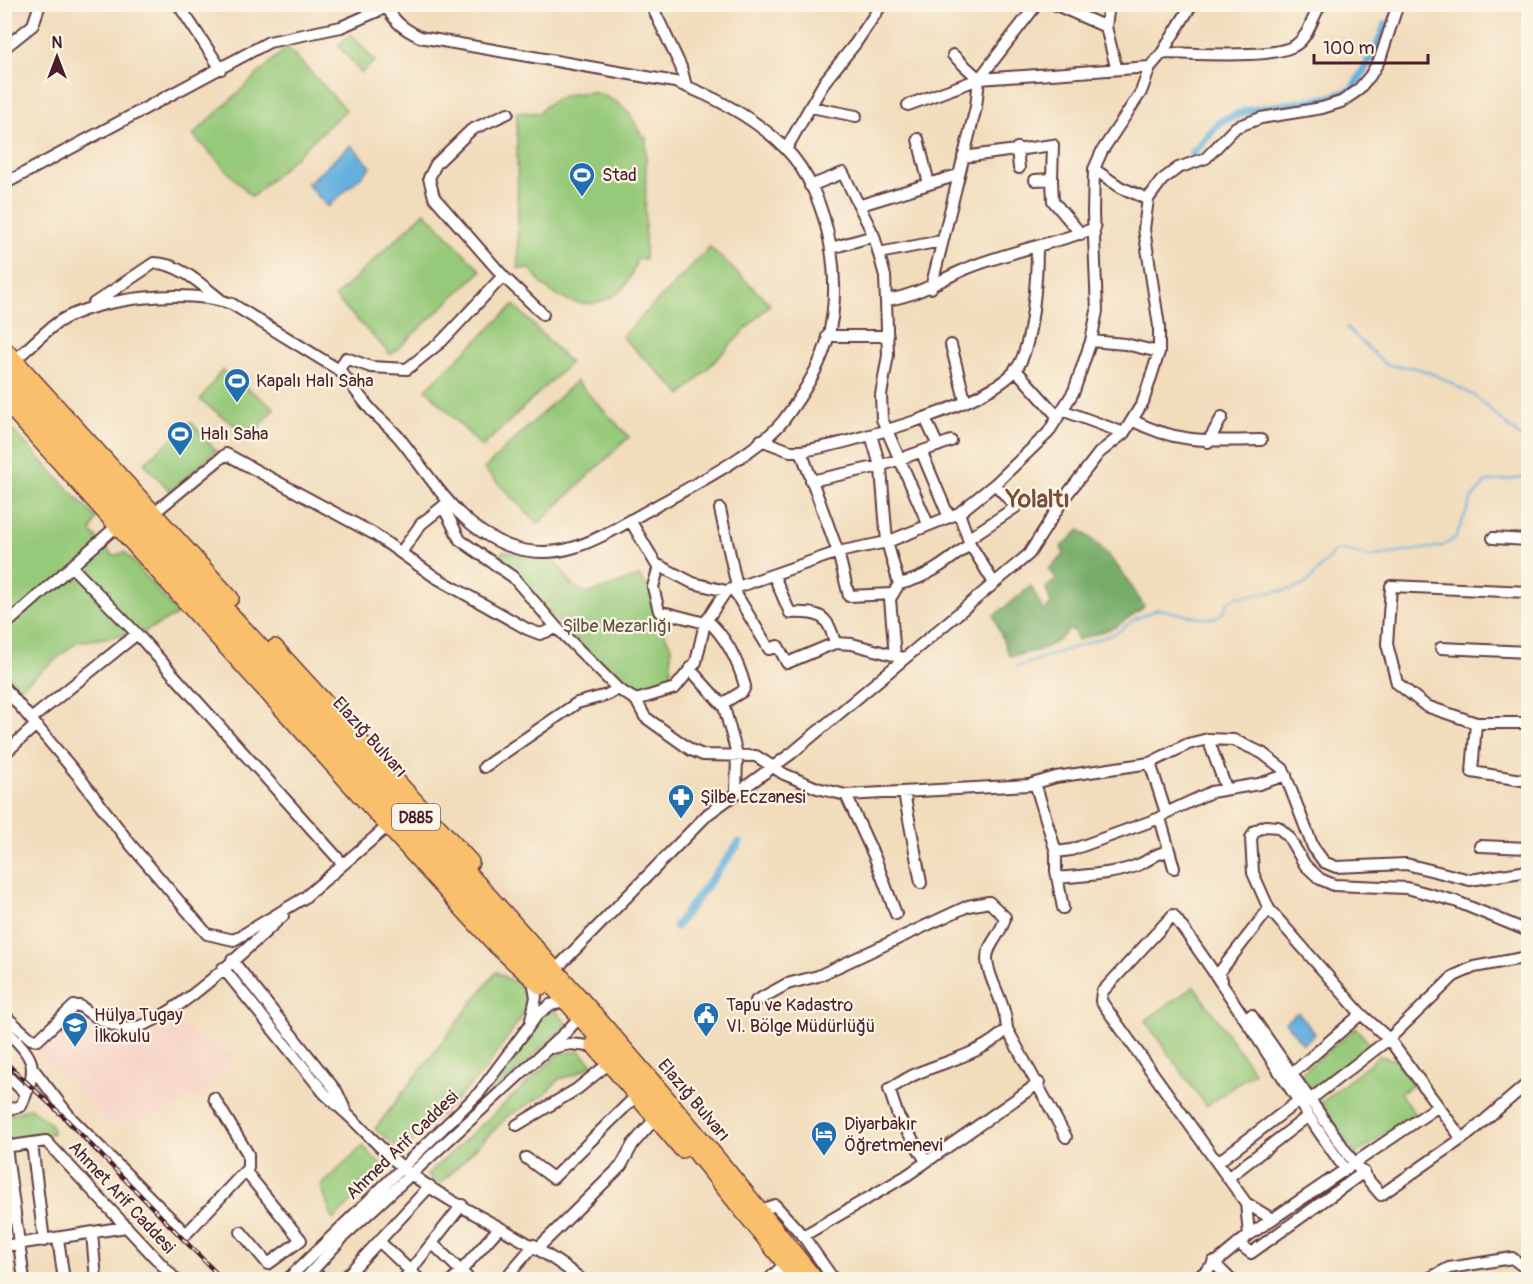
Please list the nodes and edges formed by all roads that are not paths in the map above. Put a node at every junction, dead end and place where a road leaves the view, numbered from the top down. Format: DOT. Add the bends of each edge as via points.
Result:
graph roads {
  1 [pos="40,4"];
  2 [pos="178,4"];
  3 [pos="651,4"];
  4 [pos="882,4"];
  5 [pos="1037,4"];
  6 [pos="1054,4"];
  7 [pos="1109,4"];
  8 [pos="1192,4"];
  9 [pos="1321,4"];
  10 [pos="1398,4"];
  11 [pos="387,6"];
  12 [pos="1106,27"];
  13 [pos="4,48"];
  14 [pos="1162,53"];
  15 [pos="953,55"];
  16 [pos="1116,67"];
  17 [pos="1150,67"];
  18 [pos="221,69"];
  19 [pos="979,79"];
  20 [pos="686,86"];
  21 [pos="908,105"];
  22 [pos="811,107"];
  23 [pos="508,113"];
  24 [pos="856,116"];
  25 [pos="918,139"];
  26 [pos="1017,148"];
  27 [pos="786,149"];
  28 [pos="963,157"];
  29 [pos="1019,168"];
  30 [pos="1094,169"];
  31 [pos="957,175"];
  32 [pos="1052,179"];
  33 [pos="1035,180"];
  34 [pos="4,184"];
  35 [pos="929,184"];
  36 [pos="810,186"];
  37 [pos="1148,199"];
  38 [pos="861,206"];
  39 [pos="1095,228"];
  40 [pos="1081,234"];
  41 [pos="874,236"];
  42 [pos="941,241"];
  43 [pos="1037,247"];
  44 [pos="831,248"];
  45 [pos="879,253"];
  46 [pos="503,276"];
  47 [pos="930,288"];
  48 [pos="221,300"];
  49 [pos="887,300"];
  50 [pos="82,310"];
  51 [pos="543,314"];
  52 [pos="827,336"];
  53 [pos="888,336"];
  54 [pos="1091,341"];
  55 [pos="951,345"];
  56 [pos="4,348"];
  57 [pos="1159,352"];
  58 [pos="10,362"];
  59 [pos="1016,369"];
  60 [pos="339,370"];
  61 [pos="4,383"];
  62 [pos="965,400"];
  63 [pos="4,401"];
  64 [pos="1060,413"];
  65 [pos="1222,417"];
  66 [pos="925,418"];
  67 [pos="1132,420"];
  68 [pos="886,431"];
  69 [pos="1124,433"];
  70 [pos="871,435"];
  71 [pos="761,440"];
  72 [pos="1261,440"];
  73 [pos="951,441"];
  74 [pos="1208,442"];
  75 [pos="938,446"];
  76 [pos="801,451"];
  77 [pos="922,453"];
  78 [pos="900,460"];
  79 [pos="880,466"];
  80 [pos="811,481"];
  81 [pos="995,484"];
  82 [pos="446,504"];
  83 [pos="720,509"];
  84 [pos="155,512"];
  85 [pos="954,514"];
  86 [pos="630,520"];
  87 [pos="928,524"];
  88 [pos="118,525"];
  89 [pos="1492,538"];
  90 [pos="1528,540"];
  91 [pos="969,541"];
  92 [pos="887,542"];
  93 [pos="402,551"];
  94 [pos="838,552"];
  95 [pos="659,566"];
  96 [pos="72,567"];
  97 [pos="774,576"];
  98 [pos="994,583"];
  99 [pos="899,584"];
  100 [pos="732,589"];
  101 [pos="1528,592"];
  102 [pos="892,594"];
  103 [pos="706,621"];
  104 [pos="4,626"];
  105 [pos="557,628"];
  106 [pos="137,634"];
  107 [pos="835,643"];
  108 [pos="1441,648"];
  109 [pos="1528,652"];
  110 [pos="900,657"];
  111 [pos="690,669"];
  112 [pos="4,687"];
  113 [pos="618,689"];
  114 [pos="636,700"];
  115 [pos="722,704"];
  116 [pos="34,722"];
  117 [pos="1476,723"];
  118 [pos="1528,723"];
  119 [pos="1208,739"];
  120 [pos="4,754"];
  121 [pos="737,754"];
  122 [pos="1150,763"];
  123 [pos="774,766"];
  124 [pos="484,767"];
  125 [pos="388,770"];
  126 [pos="1286,775"];
  127 [pos="1528,781"];
  128 [pos="1035,783"];
  129 [pos="1226,788"];
  130 [pos="904,793"];
  131 [pos="736,794"];
  132 [pos="846,795"];
  133 [pos="1163,815"];
  134 [pos="416,817"];
  135 [pos="389,825"];
  136 [pos="1480,846"];
  137 [pos="1528,848"];
  138 [pos="1168,851"];
  139 [pos="1056,852"];
  140 [pos="344,864"];
  141 [pos="1174,868"];
  142 [pos="1528,871"];
  143 [pos="1057,878"];
  144 [pos="921,883"];
  145 [pos="304,898"];
  146 [pos="1063,908"];
  147 [pos="1269,909"];
  148 [pos="896,914"];
  149 [pos="1528,931"];
  150 [pos="1528,957"];
  151 [pos="228,964"];
  152 [pos="561,964"];
  153 [pos="1218,974"];
  154 [pos="533,980"];
  155 [pos="756,1001"];
  156 [pos="562,1002"];
  157 [pos="579,1013"];
  158 [pos="1361,1014"];
  159 [pos="4,1015"];
  160 [pos="529,1026"];
  161 [pos="4,1028"];
  162 [pos="1007,1029"];
  163 [pos="1389,1039"];
  164 [pos="600,1047"];
  165 [pos="549,1049"];
  166 [pos="607,1065"];
  167 [pos="34,1070"];
  168 [pos="4,1073"];
  169 [pos="1288,1076"];
  170 [pos="1039,1083"];
  171 [pos="1528,1083"];
  172 [pos="26,1094"];
  173 [pos="635,1097"];
  174 [pos="214,1098"];
  175 [pos="1312,1099"];
  176 [pos="1300,1104"];
  177 [pos="1437,1107"];
  178 [pos="4,1111"];
  179 [pos="1307,1117"];
  180 [pos="654,1120"];
  181 [pos="517,1125"];
  182 [pos="1066,1137"];
  183 [pos="1462,1139"];
  184 [pos="37,1142"];
  185 [pos="5,1147"];
  186 [pos="526,1158"];
  187 [pos="926,1161"];
  188 [pos="1218,1162"];
  189 [pos="402,1166"];
  190 [pos="1350,1166"];
  191 [pos="246,1172"];
  192 [pos="1364,1172"];
  193 [pos="412,1175"];
  194 [pos="1228,1177"];
  195 [pos="738,1182"];
  196 [pos="1325,1182"];
  197 [pos="430,1186"];
  198 [pos="1334,1194"];
  199 [pos="732,1197"];
  200 [pos="1246,1203"];
  201 [pos="462,1205"];
  202 [pos="761,1210"];
  203 [pos="1272,1219"];
  204 [pos="126,1227"];
  205 [pos="499,1228"];
  206 [pos="241,1232"];
  207 [pos="92,1233"];
  208 [pos="1249,1235"];
  209 [pos="803,1236"];
  210 [pos="58,1239"];
  211 [pos="44,1241"];
  212 [pos="380,1242"];
  213 [pos="432,1243"];
  214 [pos="1238,1243"];
  215 [pos="18,1244"];
  216 [pos="4,1246"];
  217 [pos="536,1246"];
  218 [pos="1213,1262"];
  219 [pos="785,1264"];
  220 [pos="461,1270"];
  221 [pos="1528,1270"];
  222 [pos="411,1271"];
  223 [pos="576,1278"];
  224 [pos="1231,1279"];
  225 [pos="24,1280"];
  226 [pos="64,1280"];
  227 [pos="96,1280"];
  228 [pos="176,1280"];
  229 [pos="287,1280"];
  230 [pos="304,1280"];
  231 [pos="343,1280"];
  232 [pos="403,1280"];
  233 [pos="420,1280"];
  234 [pos="453,1280"];
  235 [pos="470,1280"];
  236 [pos="504,1280"];
  237 [pos="768,1280"];
  238 [pos="798,1280"];
  239 [pos="816,1280"];
  240 [pos="834,1280"];
  241 [pos="1195,1280"];
  242 [pos="1213,1280"];
  243 [pos="1426,1280"];
  1 -- 13 [label="street" via="33,25"];
  2 -- 18 [label="street"];
  3 -- 20 [label="street"];
  4 -- 22 [label="street" via="825,81"];
  5 -- 19 [label="street"];
  6 -- 12 [label="street"];
  7 -- 12 [label="street"];
  8 -- 14 [label="street"];
  9 -- 14 [label="street" via="1303,39 1290,49"];
  10 -- 37 [label="street" via="1380,59 1357,91 1322,108 1261,118 1236,127 1206,158 1178,168 1162,180"];
  11 -- 18 [label="street" via="341,27 269,42"];
  11 -- 20 [label="street" via="403,29 420,37"];
  12 -- 16 [label="street"];
  14 -- 17 [label="street"];
  15 -- 19 [label="street"];
  16 -- 17 [label="street"];
  16 -- 19 [label="street"];
  17 -- 30 [label="street" via="1140,92"];
  18 -- 34 [label="street"];
  19 -- 21 [label="street"];
  19 -- 28 [label="street"];
  20 -- 27 [label="street" via="715,97"];
  22 -- 24 [label="street"];
  22 -- 27 [label="street"];
  23 -- 46 [label="street" via="471,130 436,164 429,178 434,197"];
  25 -- 35 [label="street"];
  26 -- 28 [label="street"];
  26 -- 29 [label="street"];
  26 -- 32 [label="street" via="1053,145"];
  27 -- 36 [label="street"];
  28 -- 31 [label="street"];
  30 -- 37 [label="street" via="1120,187"];
  30 -- 39 [label="street"];
  31 -- 35 [label="street"];
  31 -- 42 [label="street"];
  32 -- 33 [label="street"];
  32 -- 40 [label="street" via="1053,201"];
  35 -- 38 [label="street"];
  36 -- 38 [label="street" via="843,173"];
  36 -- 44 [label="street"];
  37 -- 57 [label="street" via="1144,229 1159,326"];
  38 -- 41 [label="street"];
  39 -- 40 [label="street"];
  39 -- 54 [label="street" via="1097,310"];
  40 -- 43 [label="street"];
  41 -- 44 [label="street"];
  41 -- 45 [label="street"];
  42 -- 45 [label="street"];
  42 -- 47 [label="street"];
  43 -- 47 [label="street" via="968,268"];
  43 -- 59 [label="street" via="1037,281 1026,342"];
  44 -- 52 [label="street" via="834,275"];
  45 -- 49 [label="street"];
  46 -- 51 [label="street"];
  46 -- 60 [label="street" via="442,341 407,369 371,367 346,358"];
  47 -- 49 [label="street"];
  48 -- 50 [label="street" via="145,298"];
  48 -- 50 [label="street" via="171,266 153,263"];
  48 -- 60 [label="street"];
  49 -- 53 [label="street"];
  50 -- 58 [label="street" via="57,323"];
  52 -- 53 [label="street"];
  52 -- 71 [label="street" via="824,352 806,387 781,423"];
  53 -- 68 [label="street" via="881,395"];
  54 -- 57 [label="street"];
  54 -- 64 [label="street" via="1074,391"];
  55 -- 62 [label="street"];
  56 -- 58 [label="highway"];
  57 -- 67 [label="street" via="1143,402"];
  58 -- 84 [label="highway"];
  58 -- 134 [label="highway, Elazığ Bulvarı / D885"];
  59 -- 62 [label="street"];
  59 -- 64 [label="street"];
  60 -- 82 [label="street" via="399,438"];
  61 -- 156 [label="highway, Elazığ Bulvarı / D885"];
  62 -- 66 [label="street"];
  63 -- 88 [label="highway"];
  64 -- 69 [label="street"];
  64 -- 81 [label="street" via="1048,433"];
  65 -- 74 [label="street"];
  66 -- 68 [label="street"];
  66 -- 75 [label="street"];
  67 -- 69 [label="street"];
  67 -- 74 [label="street" via="1152,431"];
  68 -- 70 [label="street"];
  68 -- 78 [label="street"];
  69 -- 98 [label="street" via="1099,453 1029,554"];
  70 -- 76 [label="street"];
  70 -- 79 [label="street"];
  71 -- 76 [label="street"];
  71 -- 86 [label="street" via="746,453"];
  72 -- 74 [label="street"];
  73 -- 75 [label="street"];
  75 -- 77 [label="street"];
  76 -- 80 [label="street"];
  77 -- 78 [label="street"];
  77 -- 85 [label="street"];
  78 -- 79 [label="street"];
  78 -- 87 [label="street"];
  79 -- 80 [label="street"];
  79 -- 92 [label="street"];
  80 -- 94 [label="street"];
  81 -- 85 [label="street"];
  81 -- 91 [label="street" via="1016,507"];
  82 -- 86 [label="street" via="484,534 509,546 542,554 591,542"];
  82 -- 93 [label="street" via="421,524"];
  82 -- 105 [label="street" via="460,540 513,577"];
  83 -- 100 [label="street"];
  84 -- 93 [label="street" via="226,454"];
  84 -- 125 [label="highway"];
  85 -- 87 [label="street"];
  85 -- 91 [label="street"];
  86 -- 95 [label="street"];
  87 -- 92 [label="street"];
  88 -- 96 [label="street"];
  88 -- 135 [label="highway"];
  89 -- 90 [label="street"];
  91 -- 98 [label="street"];
  91 -- 99 [label="street" via="942,566 918,580"];
  92 -- 94 [label="street"];
  92 -- 99 [label="street"];
  93 -- 105 [label="street" via="435,577 527,628 540,634"];
  94 -- 97 [label="street"];
  94 -- 102 [label="street" via="849,596"];
  95 -- 100 [label="street" via="693,583"];
  95 -- 103 [label="street" via="653,587 659,611"];
  96 -- 104 [label="street"];
  96 -- 106 [label="street"];
  97 -- 100 [label="street"];
  97 -- 107 [label="street" via="790,613 822,617 828,622"];
  98 -- 110 [label="street"];
  99 -- 102 [label="street"];
  100 -- 103 [label="street"];
  100 -- 107 [label="street" via="769,649 778,646 787,663"];
  101 -- 117 [label="street" via="1391,586 1387,644 1397,683 1426,706"];
  102 -- 110 [label="street"];
  103 -- 111 [label="street" via="696,662"];
  103 -- 115 [label="street" via="717,629 739,663 745,686"];
  105 -- 113 [label="street"];
  106 -- 116 [label="street"];
  106 -- 140 [label="street"];
  107 -- 110 [label="street"];
  108 -- 109 [label="street"];
  110 -- 123 [label="street"];
  111 -- 114 [label="street" via="675,688"];
  111 -- 115 [label="street"];
  112 -- 116 [label="street"];
  113 -- 114 [label="street"];
  113 -- 124 [label="street" via="577,703"];
  114 -- 121 [label="street" via="645,717 691,750 703,755"];
  115 -- 121 [label="street"];
  116 -- 120 [label="street"];
  116 -- 145 [label="street" via="130,845 207,934 234,940"];
  117 -- 118 [label="street"];
  117 -- 127 [label="street" via="1472,772"];
  119 -- 122 [label="street" via="1188,744"];
  119 -- 126 [label="street" via="1245,744 1274,762"];
  119 -- 129 [label="street"];
  121 -- 123 [label="street" via="756,756"];
  121 -- 131 [label="street"];
  122 -- 128 [label="street"];
  122 -- 133 [label="street"];
  123 -- 131 [label="street"];
  123 -- 132 [label="street" via="817,788"];
  125 -- 134 [label="highway"];
  125 -- 152 [label="highway"];
  126 -- 129 [label="street" via="1259,784"];
  126 -- 142 [label="street" via="1313,847 1324,862 1336,867 1406,864 1470,880"];
  128 -- 130 [label="street"];
  128 -- 139 [label="street"];
  129 -- 133 [label="street"];
  130 -- 132 [label="street"];
  130 -- 144 [label="street"];
  131 -- 152 [label="street" via="708,814"];
  132 -- 148 [label="street"];
  133 -- 138 [label="street"];
  133 -- 139 [label="street" via="1071,850"];
  134 -- 157 [label="highway, Elazığ Bulvarı / D885"];
  135 -- 140 [label="street"];
  135 -- 154 [label="highway" via="495,945"];
  136 -- 137 [label="street"];
  138 -- 141 [label="street"];
  138 -- 143 [label="street" via="1110,872"];
  139 -- 143 [label="street"];
  140 -- 145 [label="street"];
  143 -- 146 [label="street"];
  145 -- 151 [label="street"];
  147 -- 149 [label="street" via="1253,873 1251,850 1255,831 1265,826 1278,827 1305,865 1320,879 1334,885 1407,888 1455,901"];
  147 -- 153 [label="street"];
  147 -- 158 [label="street"];
  150 -- 163 [label="street" via="1474,967 1454,976"];
  151 -- 159 [label="street" via="179,1006 153,1021 126,1028 74,1006 38,1040 30,1039"];
  151 -- 189 [label="street" via="325,1094"];
  152 -- 195 [label="highway" via="683,1104 719,1149"];
  153 -- 169 [label="street"];
  153 -- 188 [label="street" via="1173,915 1102,992 1101,1001"];
  154 -- 156 [label="highway"];
  154 -- 160 [label="street, Ahmed Arif Caddesi" via="536,997"];
  155 -- 162 [label="street" via="787,984 818,976 982,901 989,902 1005,917 987,961 1006,1013"];
  156 -- 157 [label="highway, Elazığ Bulvarı / D885"];
  156 -- 160 [label="street, Ahmed Arif Caddesi" via="538,1014"];
  157 -- 164 [label="highway, Elazığ Bulvarı / D885"];
  157 -- 165 [label="street, Ahmed Arif Caddesi"];
  157 -- 195 [label="highway, Elazığ Bulvarı / D885" via="640,1066"];
  158 -- 163 [label="street"];
  158 -- 169 [label="street"];
  160 -- 189 [label="street, Ahmed Arif Caddesi" via="479,1093"];
  161 -- 167 [label="street" via="22,1046"];
  162 -- 170 [label="street"];
  162 -- 187 [label="street" via="978,1050 952,1063 922,1071 889,1089 898,1116"];
  163 -- 175 [label="street"];
  163 -- 177 [label="street"];
  164 -- 165 [label="street" via="570,1044"];
  164 -- 166 [label="highway"];
  164 -- 199 [label="highway, Elazığ Bulvarı / D885"];
  165 -- 193 [label="street, Ahmed Arif Caddesi"];
  166 -- 173 [label="highway"];
  166 -- 181 [label="street" via="577,1089"];
  167 -- 172 [label="street"];
  167 -- 191 [label="street" via="71,1118 186,1234"];
  168 -- 172 [label="street"];
  169 -- 175 [label="street"];
  169 -- 176 [label="street"];
  170 -- 182 [label="street"];
  170 -- 187 [label="street"];
  171 -- 183 [label="street"];
  172 -- 178 [label="street" via="21,1106"];
  173 -- 180 [label="highway"];
  173 -- 186 [label="street" via="553,1178"];
  174 -- 191 [label="street" via="248,1154"];
  175 -- 176 [label="street"];
  175 -- 190 [label="street"];
  176 -- 179 [label="street"];
  176 -- 188 [label="street"];
  177 -- 183 [label="street"];
  177 -- 190 [label="street"];
  179 -- 190 [label="street"];
  179 -- 194 [label="street"];
  180 -- 199 [label="highway"];
  180 -- 217 [label="street" via="633,1144 621,1166"];
  183 -- 192 [label="street" via="1381,1195"];
  184 -- 185 [label="street"];
  184 -- 204 [label="street, Ahmet Arif Caddesi"];
  184 -- 211 [label="street"];
  185 -- 215 [label="street"];
  187 -- 209 [label="street"];
  188 -- 194 [label="street"];
  189 -- 193 [label="street"];
  189 -- 229 [label="street, Ahmed Arif Caddesi"];
  190 -- 192 [label="street"];
  190 -- 196 [label="street"];
  191 -- 206 [label="street" via="301,1240 268,1264"];
  192 -- 198 [label="street"];
  193 -- 197 [label="street"];
  193 -- 230 [label="street, Ahmed Arif Caddesi" via="346,1234"];
  194 -- 200 [label="street"];
  195 -- 202 [label="highway, Elazığ Bulvarı / D885"];
  196 -- 198 [label="street"];
  196 -- 203 [label="street"];
  197 -- 201 [label="street"];
  197 -- 212 [label="street"];
  198 -- 214 [label="street" via="1251,1253"];
  199 -- 219 [label="highway, Elazığ Bulvarı / D885"];
  200 -- 203 [label="street"];
  200 -- 208 [label="street"];
  201 -- 205 [label="street"];
  201 -- 213 [label="street"];
  202 -- 209 [label="street" via="775,1205"];
  202 -- 239 [label="highway, Elazığ Bulvarı / D885"];
  203 -- 208 [label="street"];
  204 -- 207 [label="street"];
  204 -- 228 [label="street, Ahmet Arif Caddesi"];
  205 -- 217 [label="street"];
  205 -- 220 [label="street"];
  207 -- 210 [label="street"];
  207 -- 227 [label="street"];
  208 -- 214 [label="street"];
  209 -- 240 [label="street"];
  210 -- 211 [label="street"];
  210 -- 226 [label="street"];
  211 -- 215 [label="street"];
  212 -- 222 [label="street"];
  212 -- 231 [label="street"];
  213 -- 220 [label="street"];
  213 -- 222 [label="street"];
  214 -- 218 [label="street"];
  215 -- 216 [label="street"];
  215 -- 225 [label="street"];
  217 -- 223 [label="street"];
  217 -- 236 [label="street"];
  218 -- 224 [label="street"];
  218 -- 241 [label="street"];
  219 -- 237 [label="street"];
  219 -- 238 [label="highway, Elazığ Bulvarı / D885"];
  220 -- 234 [label="street"];
  220 -- 235 [label="street"];
  221 -- 243 [label="street" via="1512,1258 1449,1268"];
  222 -- 232 [label="street"];
  222 -- 233 [label="street"];
  224 -- 242 [label="street"];
}
